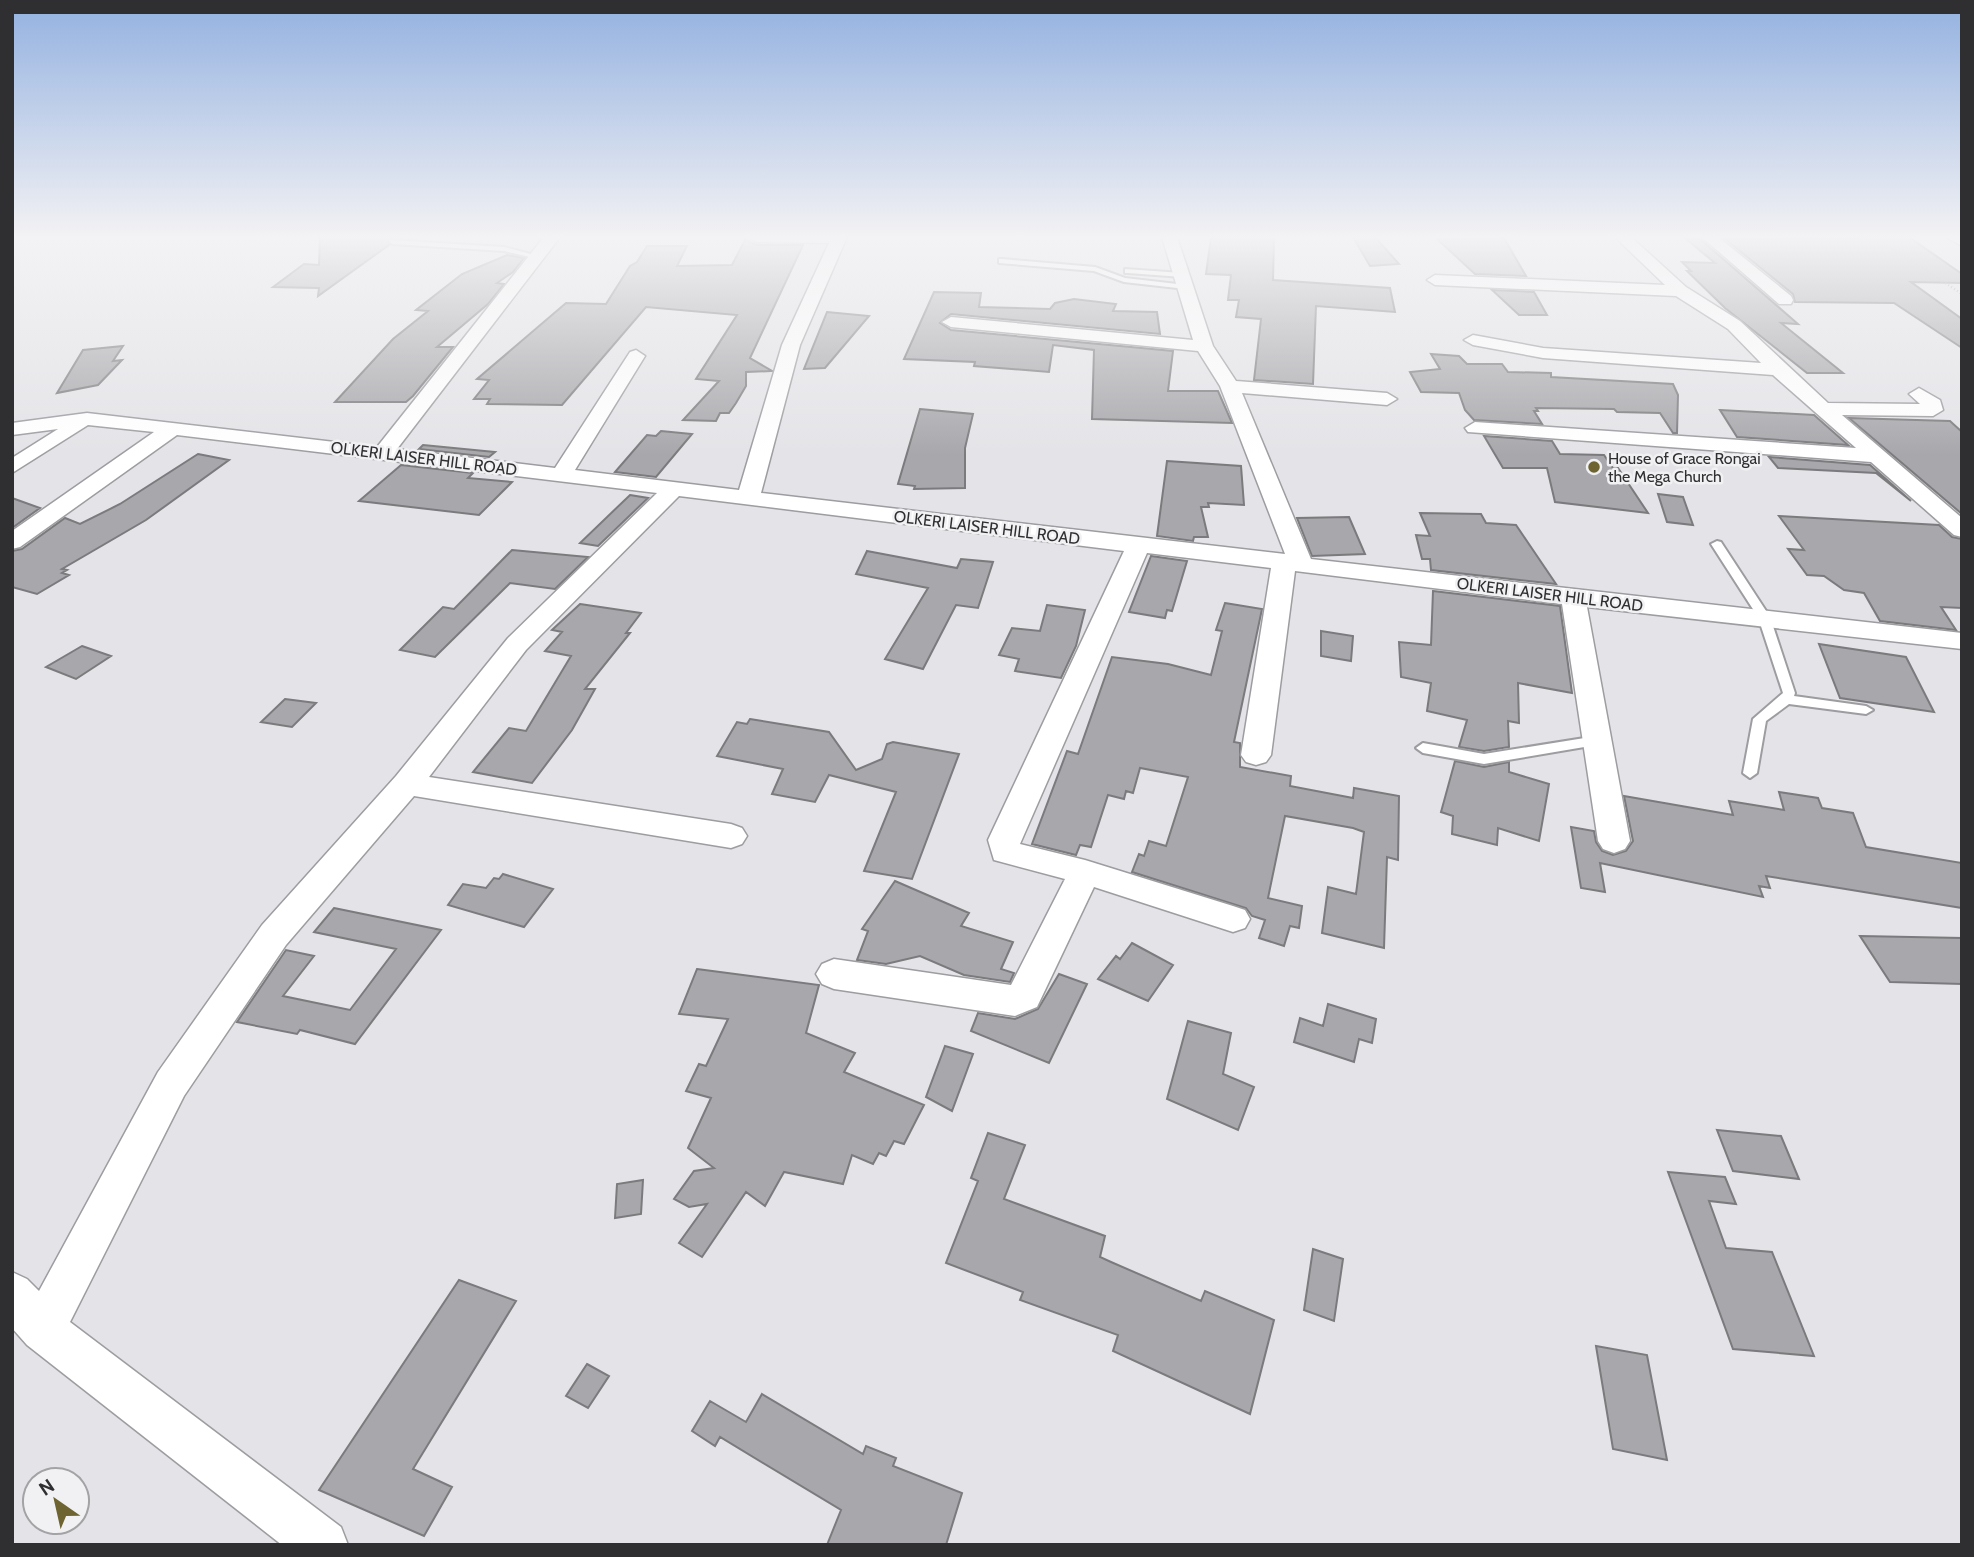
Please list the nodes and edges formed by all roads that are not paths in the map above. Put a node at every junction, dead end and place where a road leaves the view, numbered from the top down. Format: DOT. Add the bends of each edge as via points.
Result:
graph roads {
  1 [pos="496,310"];
  2 [pos="807,310"];
  3 [pos="1193,310"];
  4 [pos="1709,310"];
  5 [pos="951,322"];
  6 [pos="1473,340"];
  7 [pos="1204,346"];
  8 [pos="636,356"];
  9 [pos="1778,370"];
  10 [pos="1230,386"];
  11 [pos="1919,394"];
  12 [pos="1387,399"];
  13 [pos="1823,409"];
  14 [pos="87,419"];
  15 [pos="173,428"];
  16 [pos="1475,428"];
  17 [pos="12,429"];
  18 [pos="384,452"];
  19 [pos="1877,456"];
  20 [pos="12,467"];
  21 [pos="561,475"];
  22 [pos="673,489"];
  23 [pos="748,498"];
  24 [pos="1962,530"];
  25 [pos="12,542"];
  26 [pos="1717,544"];
  27 [pos="1138,546"];
  28 [pos="1293,562"];
  29 [pos="1573,598"];
  30 [pos="1764,617"];
  31 [pos="1962,641"];
  32 [pos="1786,699"];
  33 [pos="1866,710"];
  34 [pos="1597,741"];
  35 [pos="1423,748"];
  36 [pos="1256,755"];
  37 [pos="1750,773"];
  38 [pos="407,784"];
  39 [pos="731,836"];
  40 [pos="1614,841"];
  41 [pos="1085,872"];
  42 [pos="1233,919"];
  43 [pos="834,974"];
  44 [pos="12,1294"];
  45 [pos="43,1329"];
  46 [pos="323,1545"];
  1 -- 18 [label="street"];
  2 -- 23 [label="street" via="791,345"];
  3 -- 7 [label="street"];
  4 -- 9 [label="street" via="1734,325"];
  5 -- 7 [label="street"];
  6 -- 9 [label="street" via="1543,353"];
  7 -- 10 [label="street"];
  8 -- 21 [label="street"];
  9 -- 13 [label="street"];
  10 -- 12 [label="street"];
  10 -- 28 [label="street"];
  11 -- 13 [label="street" via="1933,404 1933,410"];
  13 -- 19 [label="street"];
  14 -- 15 [label="street, OLKERI LAISER HILL ROAD"];
  14 -- 17 [label="street, OLKERI LAISER HILL ROAD"];
  14 -- 20 [label="street"];
  15 -- 18 [label="street, OLKERI LAISER HILL ROAD"];
  15 -- 25 [label="street"];
  16 -- 19 [label="street"];
  18 -- 21 [label="street, OLKERI LAISER HILL ROAD"];
  19 -- 24 [label="street"];
  21 -- 22 [label="street, OLKERI LAISER HILL ROAD"];
  22 -- 23 [label="street, OLKERI LAISER HILL ROAD"];
  22 -- 38 [label="street" via="517,644"];
  23 -- 27 [label="street, OLKERI LAISER HILL ROAD"];
  26 -- 30 [label="lane"];
  27 -- 28 [label="street, OLKERI LAISER HILL ROAD"];
  27 -- 41 [label="street" via="1003,840 1004,852"];
  28 -- 29 [label="street, OLKERI LAISER HILL ROAD"];
  28 -- 36 [label="street"];
  29 -- 30 [label="street, OLKERI LAISER HILL ROAD"];
  29 -- 34 [label="street"];
  30 -- 31 [label="street, OLKERI LAISER HILL ROAD"];
  30 -- 32 [label="lane" via="1787,684"];
  32 -- 33 [label="lane"];
  32 -- 37 [label="lane" via="1760,719"];
  34 -- 35 [label="lane" via="1484,760"];
  34 -- 40 [label="street"];
  38 -- 39 [label="street"];
  38 -- 45 [label="street" via="274,935 171,1084"];
  41 -- 42 [label="street"];
  41 -- 43 [label="street" via="1024,996 1015,1001"];
  44 -- 45 [label="street"];
  45 -- 46 [label="street"];
}
